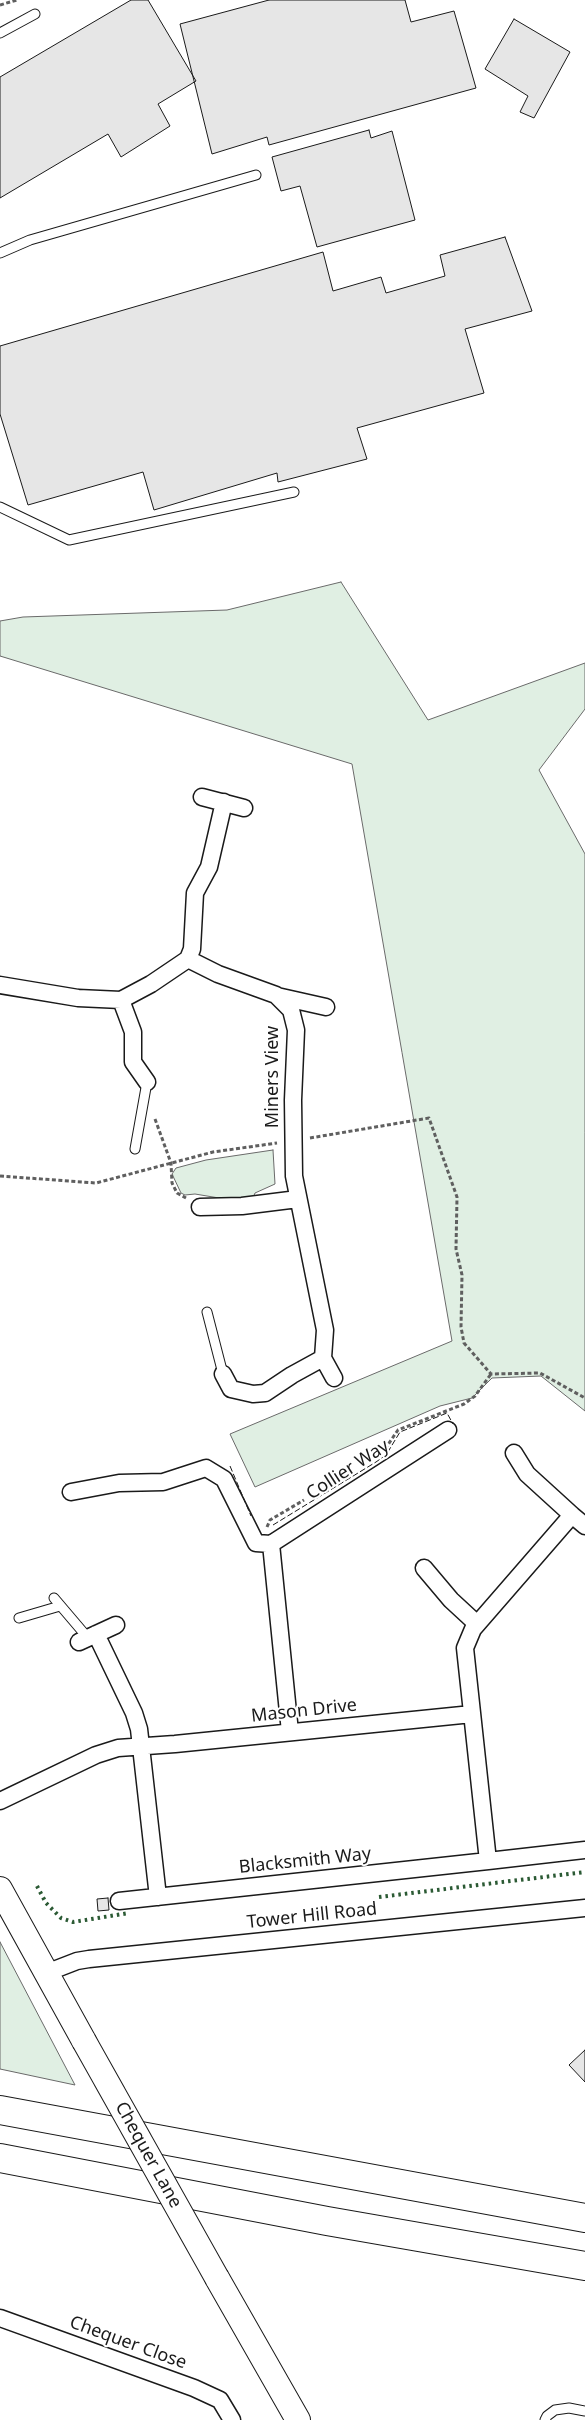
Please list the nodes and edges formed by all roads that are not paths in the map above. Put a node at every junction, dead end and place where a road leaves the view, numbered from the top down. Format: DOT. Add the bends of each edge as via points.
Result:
graph roads {
  1 [pos="36,14"];
  2 [pos="0,33"];
  3 [pos="256,175"];
  4 [pos="0,253"];
  5 [pos="294,492"];
  6 [pos="0,507"];
  7 [pos="202,797"];
  8 [pos="224,802"];
  9 [pos="244,808"];
  10 [pos="188,959"];
  11 [pos="0,985"];
  12 [pos="276,995"];
  13 [pos="121,1000"];
  14 [pos="326,1007"];
  15 [pos="146,1086"];
  16 [pos="135,1149"];
  17 [pos="298,1199"];
  18 [pos="200,1207"];
  19 [pos="207,1312"];
  20 [pos="323,1358"];
  21 [pos="223,1374"];
  22 [pos="334,1378"];
  23 [pos="448,1430"];
  24 [pos="514,1453"];
  25 [pos="70,1492"];
  26 [pos="572,1515"];
  27 [pos="585,1526"];
  28 [pos="271,1544"];
  29 [pos="424,1568"];
  30 [pos="54,1598"];
  31 [pos="60,1606"];
  32 [pos="19,1618"];
  33 [pos="477,1624"];
  34 [pos="116,1625"];
  35 [pos="88,1638"];
  36 [pos="472,1714"];
  37 [pos="290,1732"];
  38 [pos="141,1747"];
  39 [pos="1,1798"];
  40 [pos="585,1850"];
  41 [pos="488,1861"];
  42 [pos="0,1889"];
  43 [pos="158,1897"];
  44 [pos="119,1901"];
  45 [pos="585,1908"];
  46 [pos="46,1973"];
  47 [pos="0,2104"];
  48 [pos="0,2110"];
  49 [pos="43,2118"];
  50 [pos="0,2158"];
  51 [pos="585,2218"];
  52 [pos="585,2266"];
  53 [pos="0,2318"];
  54 [pos="585,2411"];
  55 [pos="232,2420"];
  56 [pos="298,2420"];
  57 [pos="545,2420"];
  1 -- 2 [label="lane"];
  3 -- 4 [label="lane" via="30,240"];
  5 -- 6 [label="lane" via="69,540"];
  7 -- 8 [label="street"];
  8 -- 9 [label="street"];
  8 -- 10 [label="street" via="209,867 195,893 192,949"];
  10 -- 12 [label="street, Miners View" via="218,974"];
  10 -- 13 [label="street"];
  11 -- 13 [label="street" via="78,998"];
  12 -- 14 [label="street"];
  12 -- 17 [label="street, Miners View" via="291,1010 296,1030 293,1141"];
  13 -- 15 [label="street" via="133,1032 134,1062"];
  15 -- 16 [label="lane"];
  17 -- 18 [label="street"];
  17 -- 20 [label="street, Miners View" via="325,1330"];
  19 -- 21 [label="lane"];
  20 -- 21 [label="street" via="266,1393 231,1389"];
  20 -- 22 [label="street"];
  23 -- 28 [label="street, Collier Way"];
  24 -- 26 [label="street" via="527,1474"];
  25 -- 28 [label="street" via="119,1483 163,1482 206,1468 224,1479 256,1543"];
  26 -- 27 [label="street"];
  26 -- 33 [label="street"];
  28 -- 37 [label="street"];
  29 -- 33 [label="street"];
  30 -- 31 [label="lane"];
  31 -- 32 [label="lane"];
  31 -- 35 [label="lane"];
  33 -- 36 [label="street" via="465,1648"];
  34 -- 35 [label="street"];
  35 -- 38 [label="street" via="134,1713"];
  36 -- 37 [label="street, Mason Drive"];
  36 -- 41 [label="street"];
  37 -- 38 [label="street, Mason Drive"];
  38 -- 39 [label="street, Mason Drive" via="118,1748 96,1756"];
  38 -- 43 [label="street"];
  40 -- 41 [label="street"];
  41 -- 43 [label="street, Blacksmith Way"];
  42 -- 46 [label="street, Chequer Lane"];
  43 -- 44 [label="street, Blacksmith Way"];
  45 -- 46 [label="street, Tower Hill Road" via="89,1959"];
  46 -- 56 [label="street, Chequer Lane, bridge"];
  47 -- 49 [label="highway"];
  48 -- 49 [label="highway"];
  49 -- 51 [label="highway"];
  50 -- 52 [label="highway" via="327,2221"];
  53 -- 55 [label="street, Chequer Close" via="194,2388 220,2400"];
  54 -- 57 [label="lane" via="556,2410"];
}
